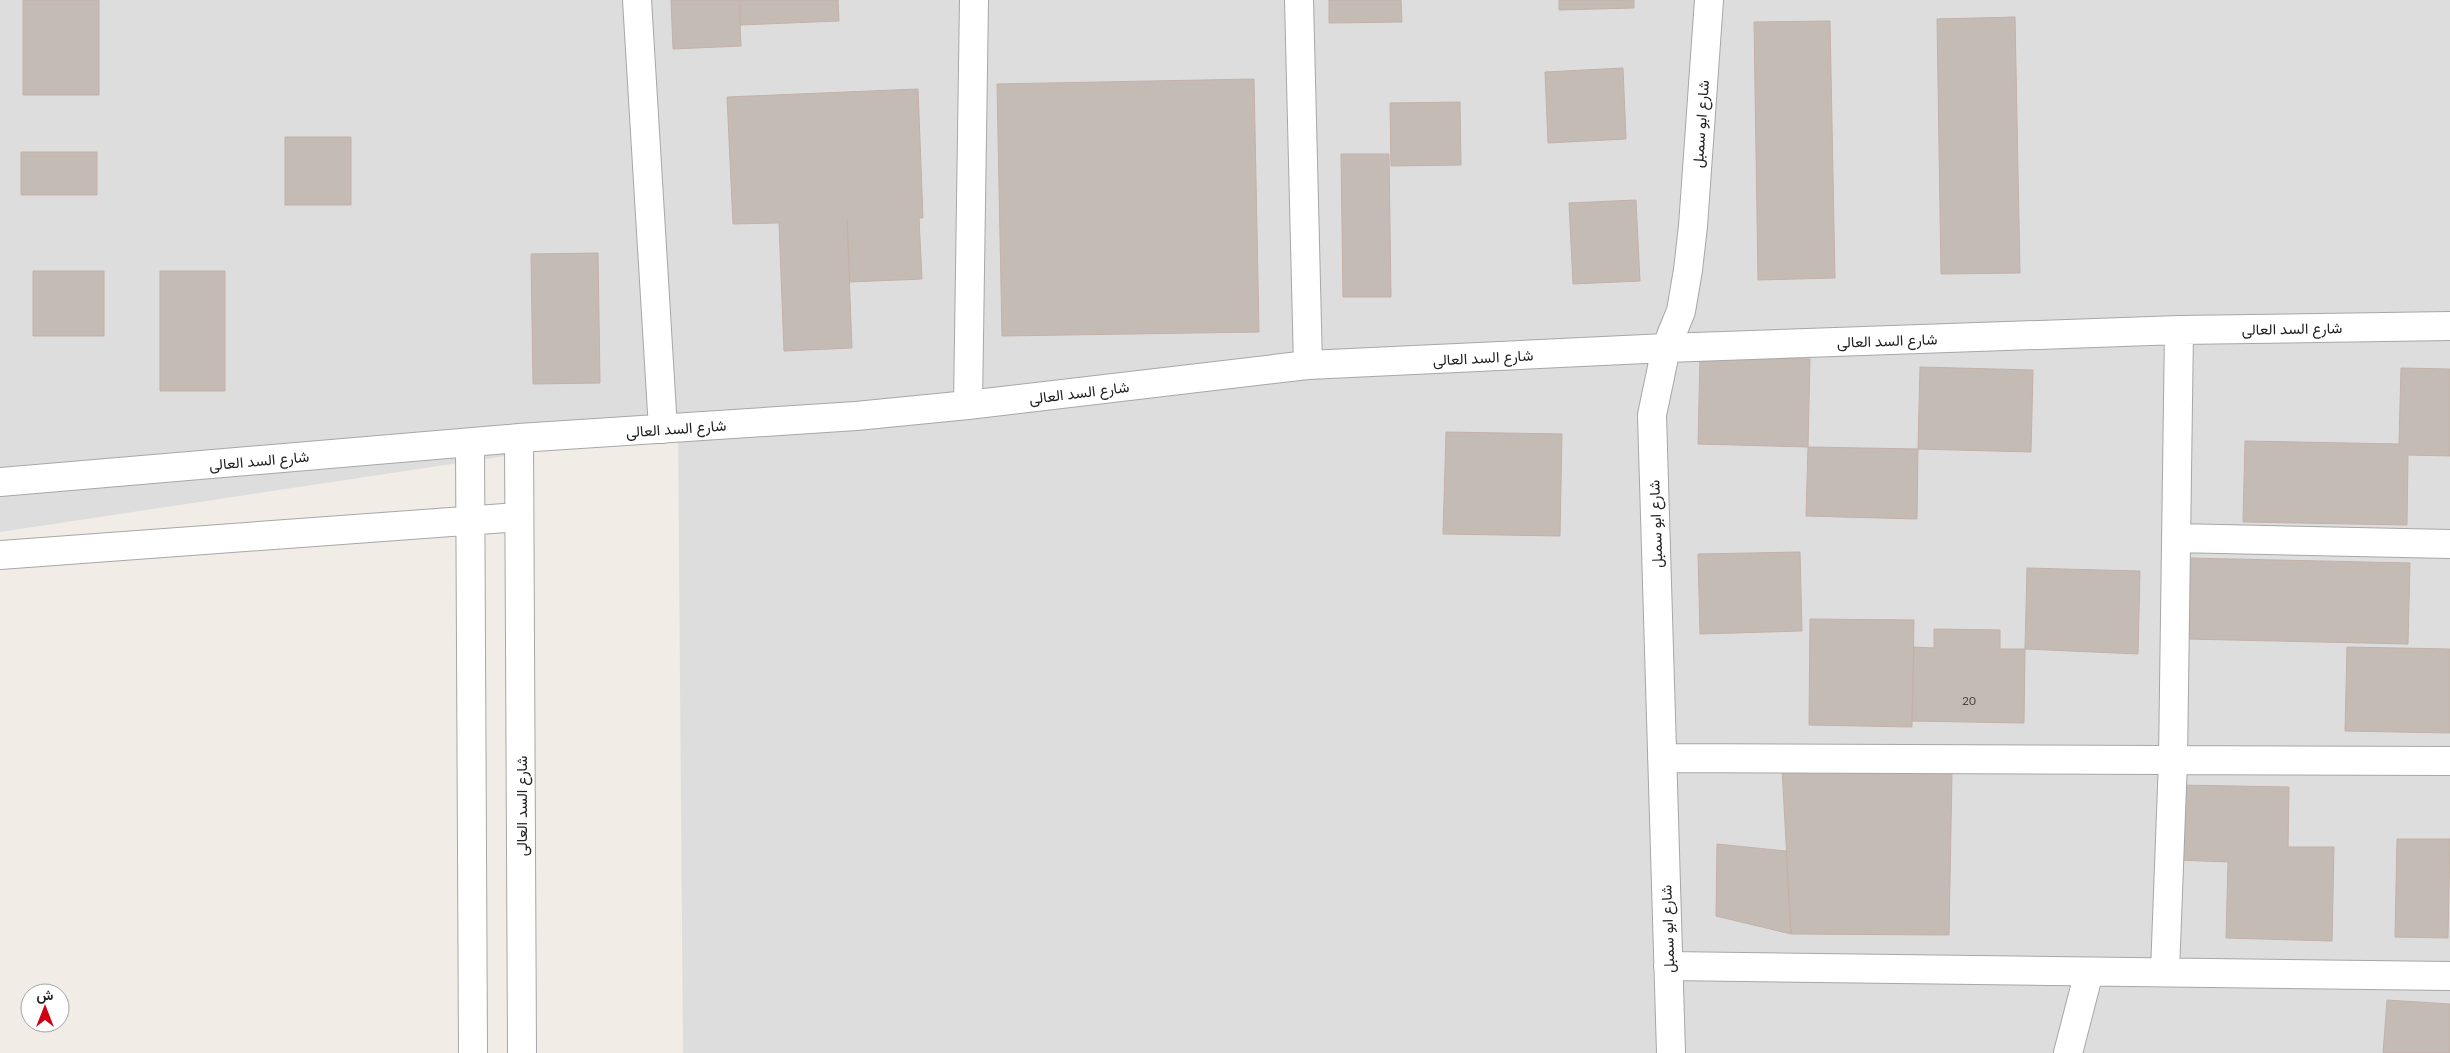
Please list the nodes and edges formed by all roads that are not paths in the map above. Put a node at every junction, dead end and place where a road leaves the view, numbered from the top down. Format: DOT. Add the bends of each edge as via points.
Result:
graph roads {
  1 [pos="637,0"];
  2 [pos="974,0"];
  3 [pos="1299,0"];
  4 [pos="1709,0"];
  5 [pos="2450,326"];
  6 [pos="2179,330"];
  7 [pos="1666,348"];
  8 [pos="1308,365"];
  9 [pos="968,405"];
  10 [pos="663,429"];
  11 [pos="519,438"];
  12 [pos="470,443"];
  13 [pos="0,482"];
  14 [pos="519,517"];
  15 [pos="470,519"];
  16 [pos="2176,538"];
  17 [pos="2450,544"];
  18 [pos="0,555"];
  19 [pos="1662,758"];
  20 [pos="2173,760"];
  21 [pos="2450,761"];
  22 [pos="1668,966"];
  23 [pos="2089,972"];
  24 [pos="2165,972"];
  25 [pos="2450,976"];
  26 [pos="473,1053"];
  27 [pos="522,1053"];
  28 [pos="1671,1053"];
  29 [pos="2068,1053"];
  1 -- 10 [label="street"];
  2 -- 9 [label="street"];
  3 -- 8 [label="street"];
  4 -- 7 [label="street, شارع ابو سمبل" via="1692,235 1681,311"];
  5 -- 6 [label="street, شارع السد العالى"];
  6 -- 7 [label="street, شارع السد العالى"];
  6 -- 16 [label="street"];
  7 -- 8 [label="street, شارع السد العالى"];
  7 -- 19 [label="street, شارع ابو سمبل" via="1652,415"];
  8 -- 9 [label="street, شارع السد العالى"];
  9 -- 10 [label="street, شارع السد العالى"];
  10 -- 11 [label="street, شارع السد العالى"];
  11 -- 12 [label="street, شارع السد العالى"];
  11 -- 14 [label="street, شارع السد العالى"];
  12 -- 13 [label="street, شارع السد العالى"];
  12 -- 15 [label="street"];
  14 -- 15 [label="street"];
  14 -- 27 [label="street, شارع السد العالى"];
  15 -- 18 [label="street"];
  15 -- 26 [label="street"];
  16 -- 17 [label="street"];
  16 -- 20 [label="street"];
  19 -- 20 [label="street"];
  19 -- 22 [label="street, شارع ابو سمبل"];
  20 -- 21 [label="street"];
  20 -- 24 [label="street"];
  22 -- 23 [label="street"];
  22 -- 28 [label="street, شارع ابو سمبل"];
  23 -- 24 [label="street"];
  23 -- 29 [label="street"];
  24 -- 25 [label="street"];
}
